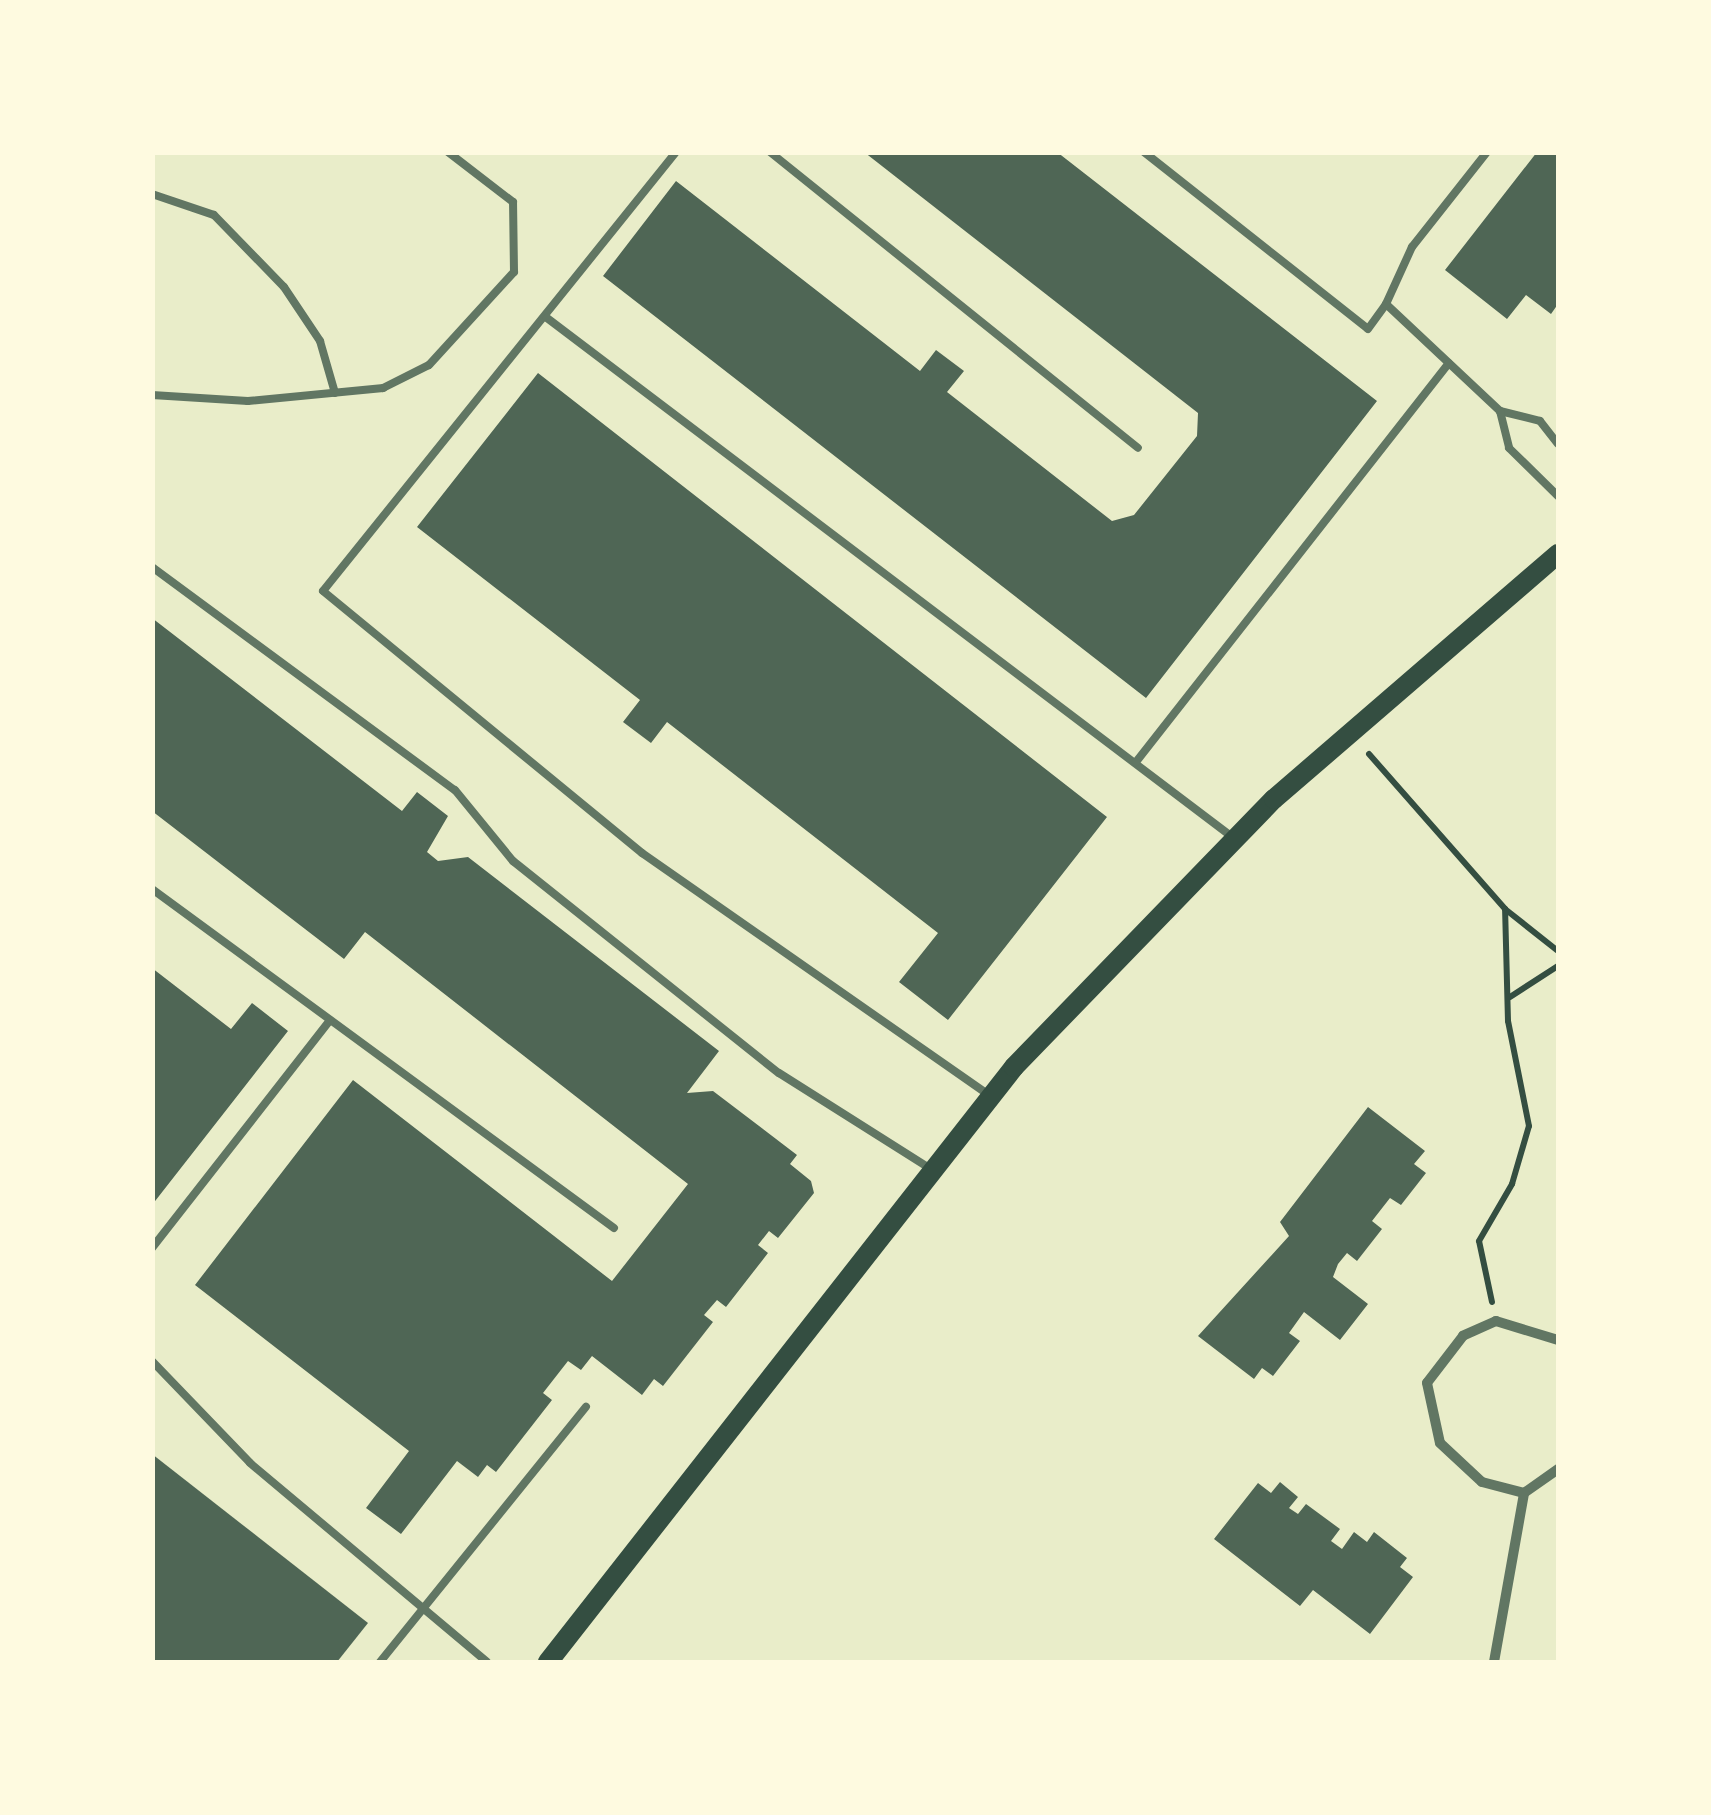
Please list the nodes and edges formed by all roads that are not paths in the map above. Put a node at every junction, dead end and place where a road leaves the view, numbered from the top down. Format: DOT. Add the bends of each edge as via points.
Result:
graph roads {
  1 [pos="448,152"];
  2 [pos="473,152"];
  3 [pos="676,152"];
  4 [pos="770,152"];
  5 [pos="1144,152"];
  6 [pos="1487,152"];
  7 [pos="464,164"];
  8 [pos="152,194"];
  9 [pos="1386,304"];
  10 [pos="548,318"];
  11 [pos="1448,363"];
  12 [pos="334,393"];
  13 [pos="152,395"];
  14 [pos="1500,411"];
  15 [pos="1558,444"];
  16 [pos="1138,448"];
  17 [pos="1558,496"];
  18 [pos="1558,554"];
  19 [pos="152,567"];
  20 [pos="1136,762"];
  21 [pos="1235,839"];
  22 [pos="152,889"];
  23 [pos="330,1020"];
  24 [pos="991,1097"];
  25 [pos="933,1170"];
  26 [pos="614,1228"];
  27 [pos="152,1248"];
  28 [pos="1558,1340"];
  29 [pos="152,1361"];
  30 [pos="586,1407"];
  31 [pos="1558,1469"];
  32 [pos="1524,1493"];
  33 [pos="422,1608"];
  34 [pos="380,1662"];
  35 [pos="486,1662"];
  36 [pos="548,1662"];
  37 [pos="1494,1662"];
  1 -- 7 [label="lane"];
  2 -- 7 [label="lane"];
  3 -- 10 [label="lane"];
  4 -- 16 [label="lane"];
  5 -- 9 [label="lane" via="1368,328"];
  6 -- 9 [label="lane" via="1412,248"];
  7 -- 12 [label="lane" via="512,202 514,272 428,366 382,388"];
  8 -- 12 [label="lane" via="214,215 284,288 320,341"];
  9 -- 11 [label="lane"];
  10 -- 20 [label="lane"];
  10 -- 24 [label="lane" via="323,591 642,853"];
  11 -- 14 [label="lane"];
  11 -- 20 [label="lane"];
  12 -- 13 [label="lane" via="248,401"];
  14 -- 15 [label="lane" via="1540,421"];
  14 -- 17 [label="lane" via="1509,448"];
  18 -- 21 [label="main road"];
  19 -- 25 [label="lane" via="440,778 513,861 779,1073"];
  20 -- 21 [label="lane"];
  21 -- 24 [label="main road"];
  22 -- 23 [label="lane"];
  23 -- 26 [label="lane"];
  23 -- 27 [label="lane"];
  24 -- 25 [label="main road"];
  25 -- 36 [label="main road"];
  28 -- 32 [label="street" via="1496,1321 1463,1336 1427,1383 1440,1442 1482,1482"];
  29 -- 33 [label="lane" via="250,1464"];
  30 -- 33 [label="lane"];
  31 -- 32 [label="street"];
  32 -- 37 [label="street"];
  33 -- 34 [label="lane"];
  33 -- 35 [label="lane"];
}
